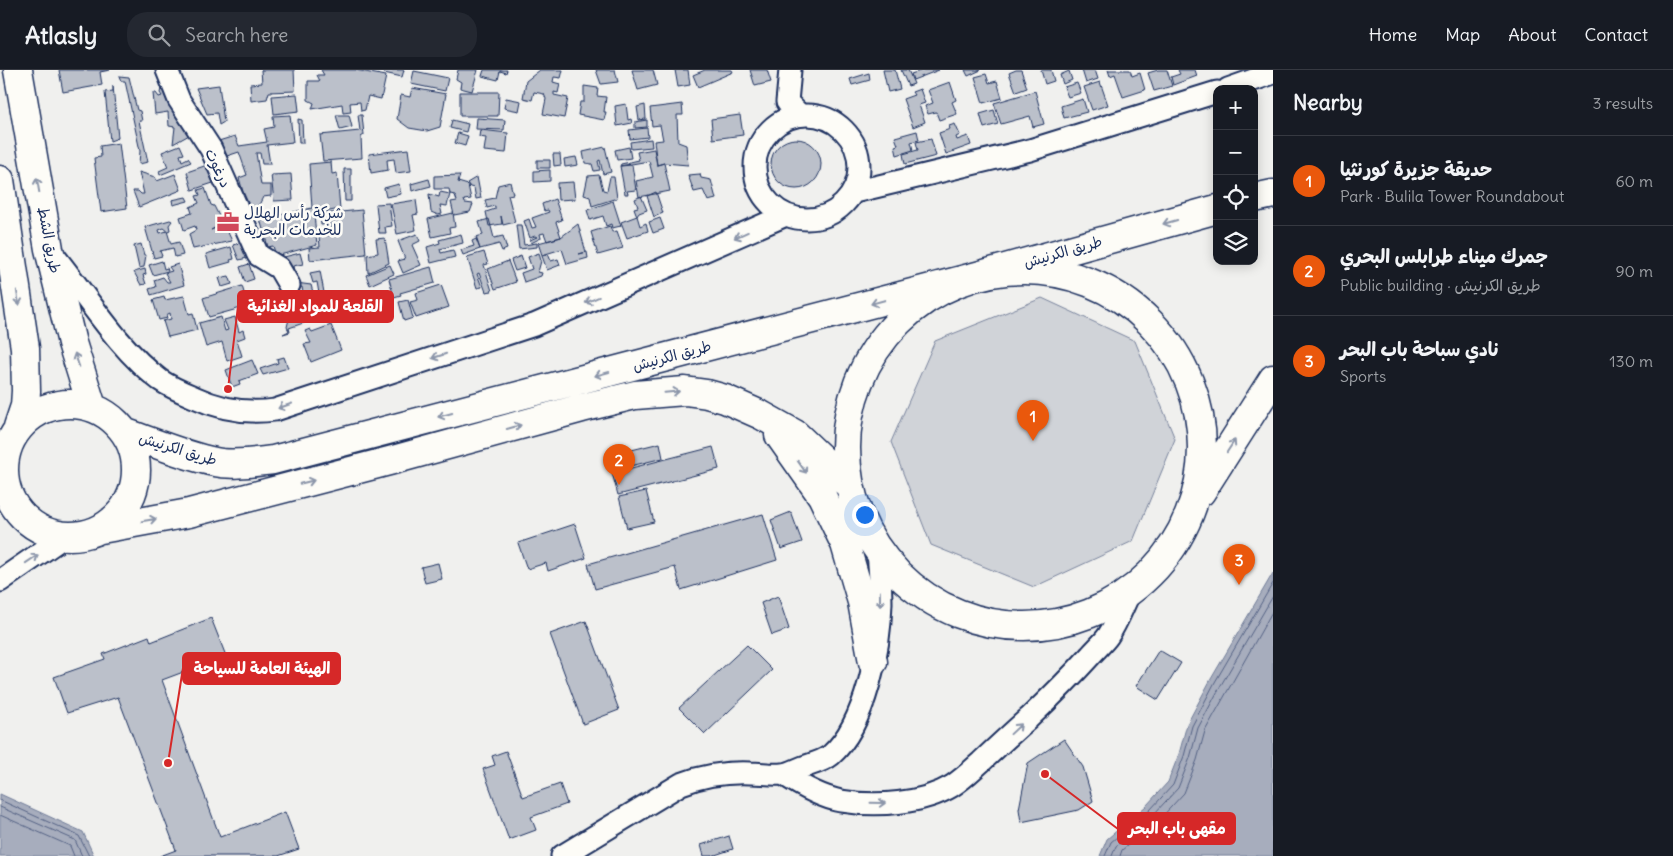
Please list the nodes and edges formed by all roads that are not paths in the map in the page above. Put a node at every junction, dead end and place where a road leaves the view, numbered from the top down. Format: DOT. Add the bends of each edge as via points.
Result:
graph roads {
  1 [pos="18,70"];
  2 [pos="167,70"];
  3 [pos="790,70"];
  4 [pos="1273,73"];
  5 [pos="1239,85"];
  6 [pos="1213,93"];
  7 [pos="800,115"];
  8 [pos="0,180"];
  9 [pos="854,192"];
  10 [pos="1273,194"];
  11 [pos="1258,197"];
  12 [pos="1213,210"];
  13 [pos="786,215"];
  14 [pos="49,249"];
  15 [pos="978,276"];
  16 [pos="289,285"];
  17 [pos="1273,379"];
  18 [pos="92,407"];
  19 [pos="761,415"];
  20 [pos="126,433"];
  21 [pos="8,445"];
  22 [pos="850,486"];
  23 [pos="1195,501"];
  24 [pos="101,529"];
  25 [pos="65,536"];
  26 [pos="878,550"];
  27 [pos="0,581"];
  28 [pos="1130,592"];
  29 [pos="873,662"];
  30 [pos="830,756"];
  31 [pos="783,774"];
  32 [pos="842,801"];
  33 [pos="562,856"];
  14 -- 1 [label="highway, طريق الشط, one-way"];
  2 -- 16 [label="street, درغوت" via="179,100 211,149 258,255 280,268"];
  3 -- 7 [label="street" via="787,102"];
  4 -- 5 [label="street"];
  6 -- 9 [label="street" via="1030,150"];
  7 -- 9 [label="street" via="817,115 846,132 860,162"];
  7 -- 13 [label="street" via="784,120 770,130 760,144 755,160 755,176 765,200"];
  8 -- 21 [label="highway, one-way" via="26,348 25,406"];
  9 -- 13 [label="street" via="836,212 823,218 798,219"];
  10 -- 11 [label="highway"];
  12 -- 15 [label="highway, طريق الكرنيش, one-way"];
  13 -- 14 [label="street, one-way" via="534,325 276,410 260,412 232,410 204,402 160,380 121,343"];
  18 -- 14 [label="highway, طريق الشط, one-way"];
  15 -- 20 [label="highway, طريق الكرنيش, one-way" via="273,460 245,464 216,463"];
  15 -- 22 [label="highway" via="928,298 899,320 871,355 853,397 847,432"];
  15 -- 23 [label="highway" via="1015,270 1053,272 1090,282 1124,300 1153,324 1176,354 1193,389 1202,426 1202,464"];
  23 -- 17 [label="highway, one-way"];
  18 -- 20 [label="highway" via="105,413"];
  18 -- 21 [label="highway" via="72,403 51,406 32,414"];
  19 -- 22 [label="highway, طريق الكرنيش" via="795,434"];
  24 -- 19 [label="highway, طريق الكرنيش, one-way" via="189,513 635,394 685,391 707,394"];
  19 -- 29 [label="highway, one-way" via="782,438 822,496 845,544 862,602"];
  20 -- 24 [label="highway" via="136,459 135,486 128,504"];
  21 -- 25 [label="highway" via="3,468 6,488 14,506 33,525 45,532"];
  22 -- 26 [label="highway"];
  23 -- 28 [label="highway" via="1180,536 1158,566"];
  24 -- 25 [label="highway"];
  27 -- 25 [label="street, one-way"];
  26 -- 28 [label="highway" via="898,574 923,594 950,609 1003,624 1042,625 1073,619 1103,608"];
  26 -- 29 [label="street, one-way" via="881,603"];
  32 -- 28 [label="street, one-way" via="891,803 907,800 938,793 965,777 1050,697 1108,636"];
  29 -- 30 [label="street" via="853,727"];
  30 -- 31 [label="street"];
  30 -- 32 [label="street" via="824,768 825,784"];
  31 -- 32 [label="street" via="810,791"];
  31 -- 33 [label="street" via="752,772 696,778"];
}
